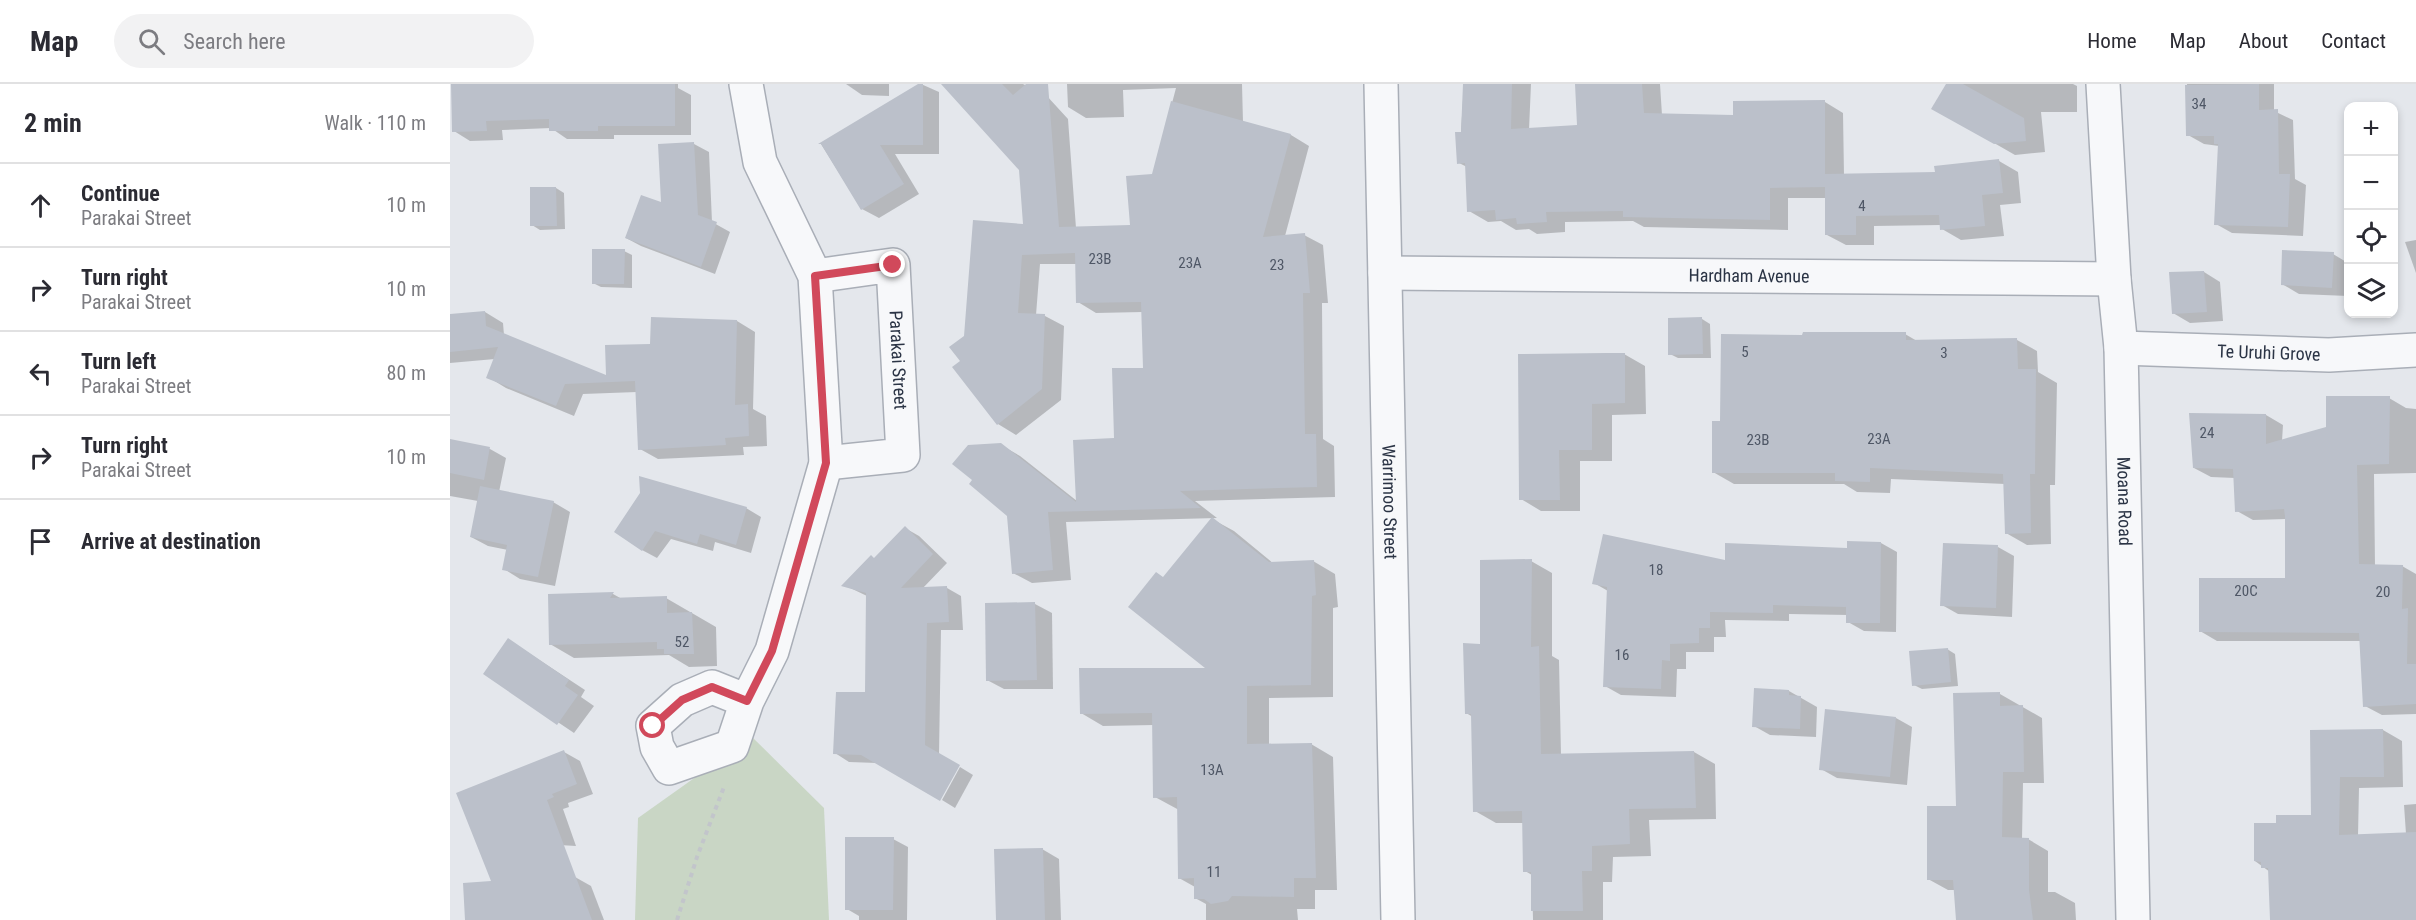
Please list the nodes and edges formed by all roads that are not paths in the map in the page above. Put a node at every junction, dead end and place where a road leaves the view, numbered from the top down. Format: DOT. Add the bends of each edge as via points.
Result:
graph roads {
  1 [pos="746,84"];
  2 [pos="1381,84"];
  3 [pos="2103,84"];
  4 [pos="1385,273"];
  5 [pos="815,276"];
  6 [pos="2114,279"];
  7 [pos="2121,348"];
  8 [pos="2416,350"];
  9 [pos="826,463"];
  10 [pos="747,701"];
  11 [pos="1398,920"];
  12 [pos="2133,920"];
  1 -- 5 [label="street" via="760,162"];
  2 -- 4 [label="street, Warrimoo Street"];
  3 -- 6 [label="street, Moana Road"];
  4 -- 6 [label="street, Hardham Avenue"];
  4 -- 11 [label="street, Warrimoo Street"];
  5 -- 9 [label="street"];
  5 -- 9 [label="street, Parakai Street" via="893,265 903,455"];
  6 -- 7 [label="street, Moana Road"];
  7 -- 8 [label="street, Te Uruhi Grove" via="2329,355"];
  7 -- 12 [label="street, Moana Road"];
  9 -- 10 [label="street" via="772,651"];
  10 -- 10 [label="street" via="732,746 669,768 657,747 653,726 682,700 712,687"];
}
